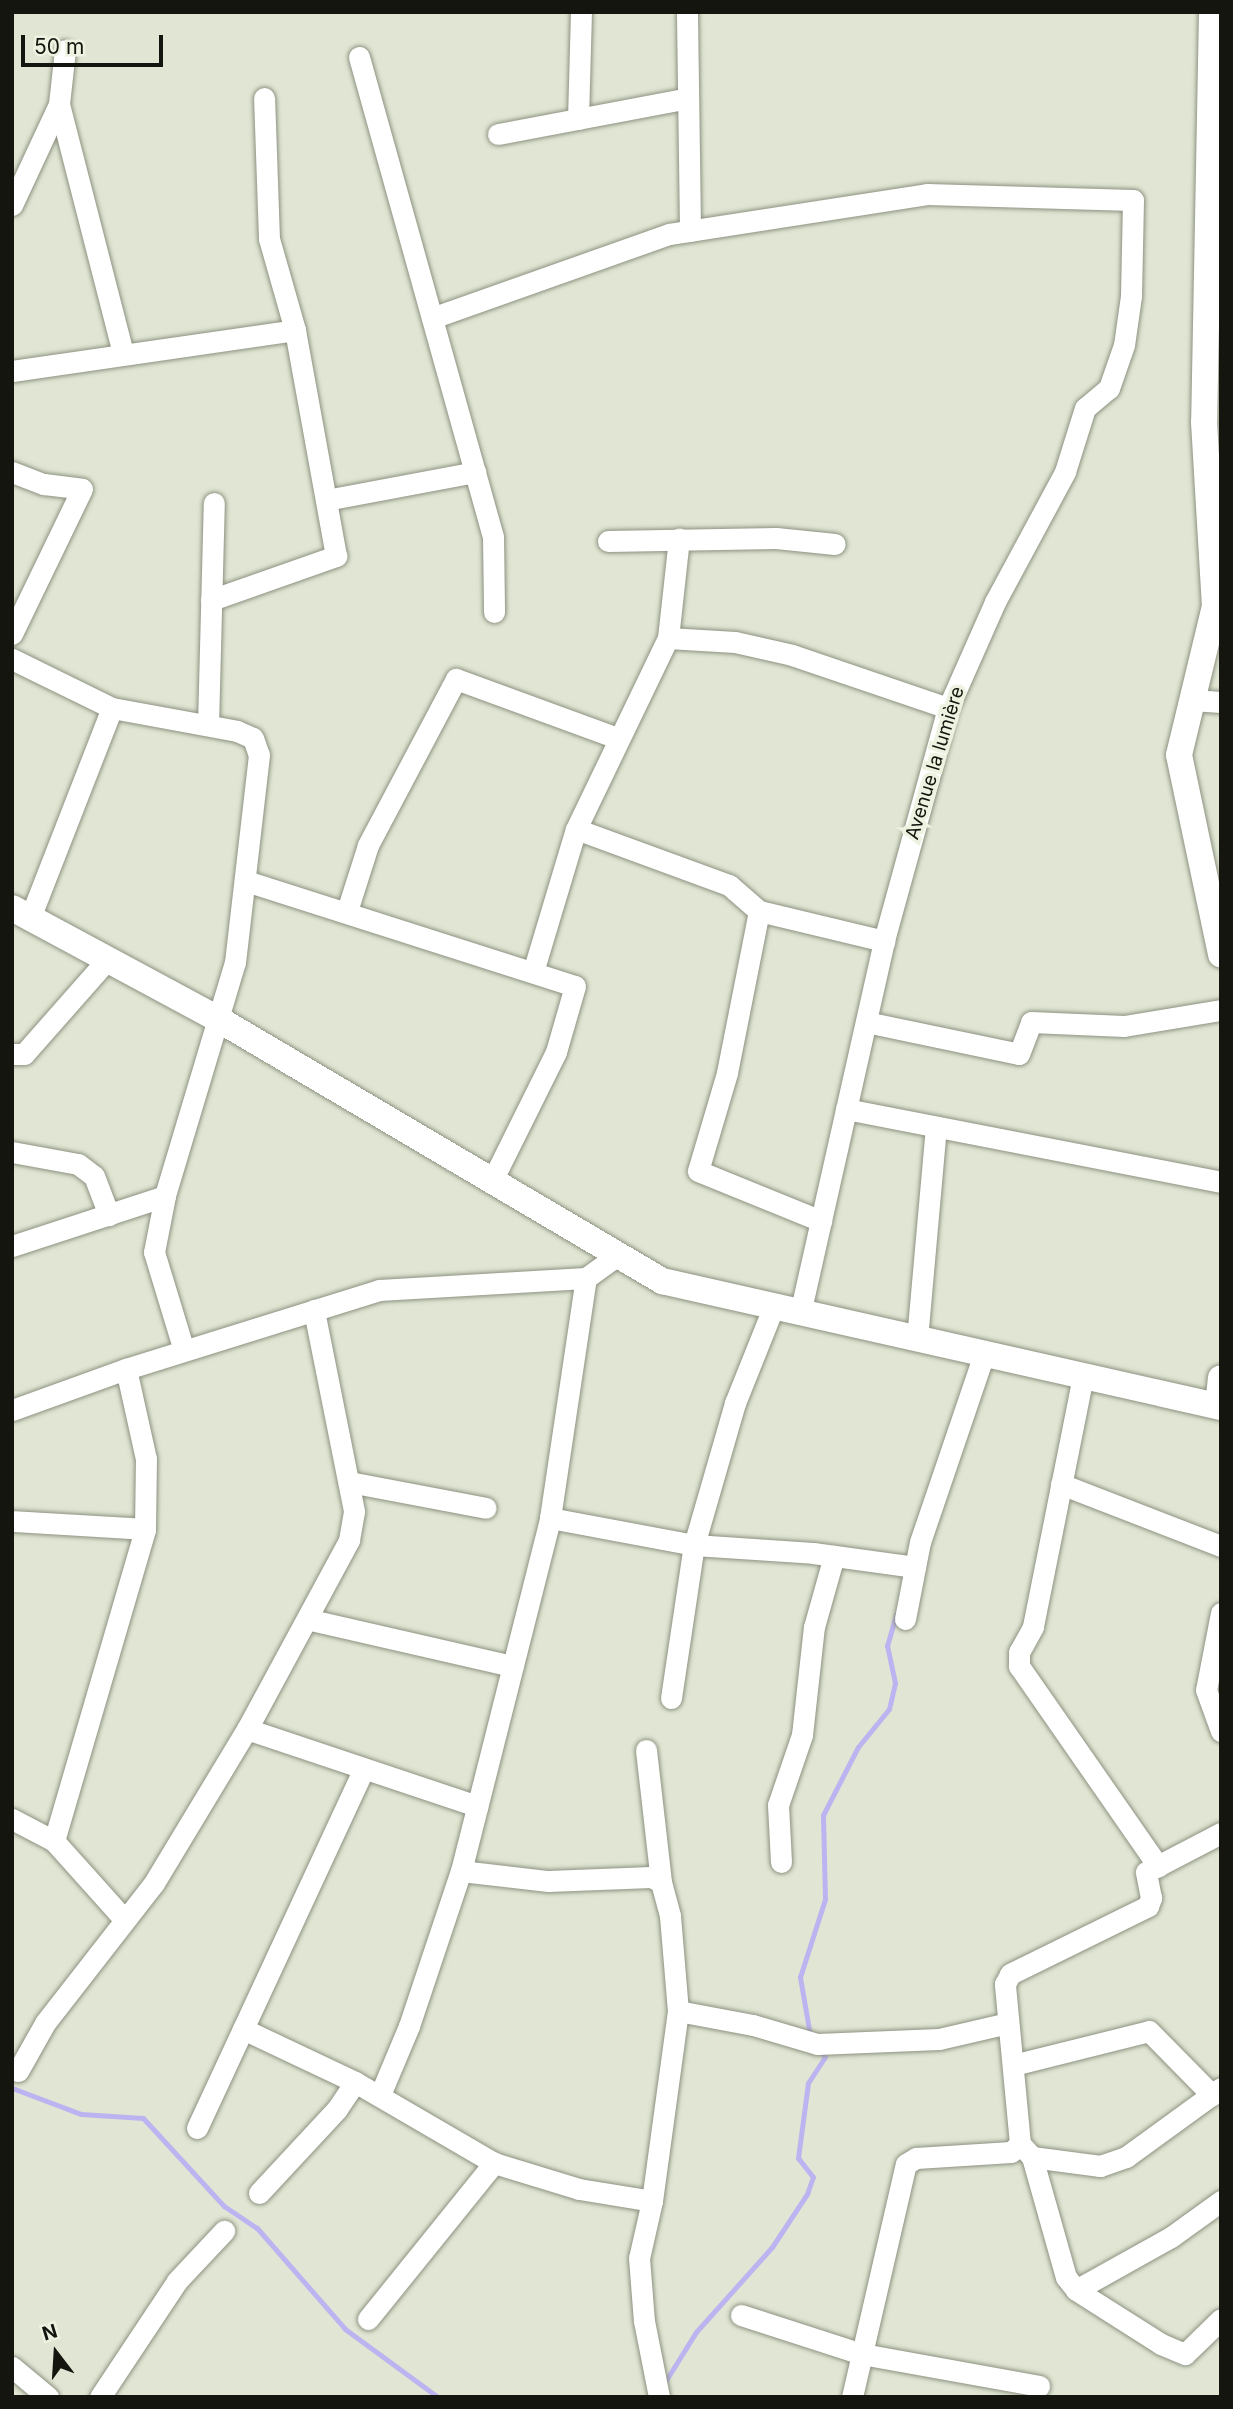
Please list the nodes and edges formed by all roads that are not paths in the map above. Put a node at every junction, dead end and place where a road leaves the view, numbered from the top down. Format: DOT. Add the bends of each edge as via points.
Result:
graph roads {
  1 [pos="581,12"];
  2 [pos="1212,12"];
  3 [pos="687,14"];
  4 [pos="65,51"];
  5 [pos="359,57"];
  6 [pos="264,98"];
  7 [pos="688,98"];
  8 [pos="59,104"];
  9 [pos="578,119"];
  10 [pos="498,134"];
  11 [pos="1214,196"];
  12 [pos="12,205"];
  13 [pos="690,231"];
  14 [pos="432,318"];
  15 [pos="295,330"];
  16 [pos="123,353"];
  17 [pos="12,371"];
  18 [pos="12,472"];
  19 [pos="475,472"];
  20 [pos="326,500"];
  21 [pos="214,503"];
  22 [pos="1215,512"];
  23 [pos="679,539"];
  24 [pos="608,541"];
  25 [pos="835,544"];
  26 [pos="211,600"];
  27 [pos="494,612"];
  28 [pos="12,634"];
  29 [pos="668,638"];
  30 [pos="12,659"];
  31 [pos="1192,700"];
  32 [pos="1221,702"];
  33 [pos="112,708"];
  34 [pos="948,708"];
  35 [pos="208,725"];
  36 [pos="617,738"];
  37 [pos="576,829"];
  38 [pos="246,881"];
  39 [pos="347,911"];
  40 [pos="759,911"];
  41 [pos="21,913"];
  42 [pos="884,941"];
  43 [pos="1221,954"];
  44 [pos="107,960"];
  45 [pos="533,972"];
  46 [pos="1221,1010"];
  47 [pos="218,1019"];
  48 [pos="866,1022"];
  49 [pos="12,1054"];
  50 [pos="846,1109"];
  51 [pos="936,1127"];
  52 [pos="12,1152"];
  53 [pos="493,1179"];
  54 [pos="1221,1182"];
  55 [pos="165,1196"];
  56 [pos="109,1215"];
  57 [pos="821,1220"];
  58 [pos="12,1246"];
  59 [pos="619,1254"];
  60 [pos="586,1278"];
  61 [pos="774,1308"];
  62 [pos="314,1310"];
  63 [pos="800,1313"];
  64 [pos="917,1339"];
  65 [pos="184,1350"];
  66 [pos="984,1354"];
  67 [pos="126,1369"];
  68 [pos="1083,1376"];
  69 [pos="1221,1378"];
  70 [pos="1219,1407"];
  71 [pos="12,1410"];
  72 [pos="349,1482"];
  73 [pos="1061,1484"];
  74 [pos="486,1508"];
  75 [pos="550,1518"];
  76 [pos="12,1521"];
  77 [pos="145,1529"];
  78 [pos="694,1545"];
  79 [pos="1221,1546"];
  80 [pos="834,1556"];
  81 [pos="915,1567"];
  82 [pos="1221,1613"];
  83 [pos="307,1619"];
  84 [pos="905,1619"];
  85 [pos="513,1666"];
  86 [pos="671,1698"];
  87 [pos="247,1730"];
  88 [pos="1221,1731"];
  89 [pos="646,1750"];
  90 [pos="364,1769"];
  91 [pos="477,1806"];
  92 [pos="12,1819"];
  93 [pos="1221,1833"];
  94 [pos="54,1842"];
  95 [pos="781,1862"];
  96 [pos="1158,1866"];
  97 [pos="460,1871"];
  98 [pos="661,1882"];
  99 [pos="125,1920"];
  100 [pos="678,2011"];
  101 [pos="1008,2023"];
  102 [pos="243,2029"];
  103 [pos="1013,2065"];
  104 [pos="18,2071"];
  105 [pos="355,2082"];
  106 [pos="1216,2091"];
  107 [pos="380,2095"];
  108 [pos="197,2127"];
  109 [pos="1026,2150"];
  110 [pos="494,2163"];
  111 [pos="259,2193"];
  112 [pos="652,2201"];
  113 [pos="1221,2201"];
  114 [pos="225,2231"];
  115 [pos="1076,2290"];
  116 [pos="741,2315"];
  117 [pos="368,2319"];
  118 [pos="1221,2319"];
  119 [pos="863,2354"];
  120 [pos="12,2367"];
  121 [pos="1039,2386"];
  122 [pos="48,2397"];
  123 [pos="100,2397"];
  124 [pos="659,2397"];
  125 [pos="852,2397"];
  1 -- 9 [label="street"];
  2 -- 11 [label="street"];
  3 -- 7 [label="street"];
  4 -- 8 [label="street"];
  5 -- 14 [label="street"];
  6 -- 15 [label="street" via="270,239"];
  7 -- 9 [label="street"];
  7 -- 13 [label="street"];
  8 -- 12 [label="street"];
  8 -- 16 [label="street"];
  9 -- 10 [label="street"];
  11 -- 22 [label="street" via="1204,422"];
  13 -- 14 [label="street"];
  13 -- 34 [label="street, Avenue la lumière" via="927,194 1133,200 1131,296 1124,345 1108,388 1085,408 1065,472 995,603"];
  14 -- 19 [label="street"];
  15 -- 16 [label="street"];
  15 -- 20 [label="street"];
  16 -- 17 [label="street"];
  18 -- 28 [label="street" via="44,484 82,489"];
  19 -- 20 [label="street"];
  19 -- 27 [label="street" via="493,536"];
  20 -- 26 [label="street" via="336,556"];
  21 -- 26 [label="street"];
  22 -- 31 [label="street" via="1215,607"];
  23 -- 24 [label="street"];
  23 -- 25 [label="street" via="776,538"];
  23 -- 29 [label="street"];
  26 -- 35 [label="street"];
  29 -- 34 [label="street" via="735,642 792,655"];
  29 -- 36 [label="street"];
  30 -- 33 [label="street"];
  31 -- 32 [label="street"];
  31 -- 43 [label="street" via="1179,755"];
  33 -- 35 [label="street"];
  33 -- 41 [label="street"];
  34 -- 42 [label="street, Avenue la lumière"];
  35 -- 38 [label="street" via="253,738 260,755"];
  36 -- 37 [label="street"];
  36 -- 39 [label="street" via="456,679 368,845"];
  37 -- 40 [label="street" via="729,885"];
  37 -- 45 [label="street"];
  38 -- 39 [label="street"];
  38 -- 47 [label="street" via="235,962"];
  39 -- 45 [label="street"];
  40 -- 42 [label="street"];
  40 -- 57 [label="street" via="727,1073 698,1171"];
  41 -- 44 [label="street"];
  42 -- 48 [label="street, Avenue la lumière"];
  44 -- 47 [label="street"];
  44 -- 49 [label="street" via="24,1054"];
  45 -- 53 [label="street" via="575,986 556,1052"];
  46 -- 48 [label="street" via="1124,1026 1031,1022 1019,1054"];
  47 -- 53 [label="street"];
  47 -- 55 [label="street"];
  48 -- 50 [label="street, Avenue la lumière"];
  50 -- 51 [label="street"];
  50 -- 57 [label="street, Avenue la lumière"];
  51 -- 54 [label="street"];
  51 -- 64 [label="street"];
  52 -- 56 [label="street" via="78,1164 94,1176"];
  53 -- 59 [label="street"];
  55 -- 56 [label="street"];
  55 -- 65 [label="street" via="154,1252"];
  56 -- 58 [label="street"];
  57 -- 63 [label="street, Avenue la lumière"];
  59 -- 60 [label="street"];
  59 -- 61 [label="street" via="662,1281"];
  60 -- 62 [label="street" via="379,1290"];
  60 -- 75 [label="street"];
  61 -- 63 [label="street"];
  61 -- 78 [label="street" via="735,1404"];
  62 -- 65 [label="street"];
  62 -- 72 [label="street"];
  63 -- 64 [label="street"];
  64 -- 66 [label="street"];
  65 -- 67 [label="street"];
  66 -- 68 [label="street"];
  66 -- 81 [label="street"];
  67 -- 71 [label="street"];
  67 -- 77 [label="street" via="146,1459"];
  68 -- 70 [label="street"];
  68 -- 73 [label="street"];
  69 -- 70 [label="street"];
  72 -- 74 [label="street"];
  72 -- 83 [label="street" via="354,1511 349,1540"];
  73 -- 79 [label="street"];
  73 -- 96 [label="street" via="1033,1627 1018,1652 1019,1666"];
  75 -- 78 [label="street"];
  75 -- 85 [label="street"];
  76 -- 77 [label="street"];
  77 -- 94 [label="street"];
  78 -- 80 [label="street"];
  78 -- 86 [label="street"];
  80 -- 81 [label="street"];
  80 -- 95 [label="street" via="814,1627 802,1735 778,1805"];
  81 -- 84 [label="street"];
  82 -- 88 [label="street" via="1206,1690"];
  83 -- 85 [label="street"];
  83 -- 87 [label="street"];
  85 -- 91 [label="street"];
  87 -- 90 [label="street"];
  87 -- 99 [label="street" via="153,1883"];
  89 -- 98 [label="street"];
  90 -- 91 [label="street"];
  90 -- 102 [label="street"];
  91 -- 97 [label="street"];
  92 -- 94 [label="street"];
  93 -- 96 [label="street"];
  94 -- 99 [label="street"];
  96 -- 101 [label="street" via="1146,1872 1152,1898 1148,1906 1010,1975 1005,1984"];
  97 -- 98 [label="street" via="535,1880 651,1877"];
  97 -- 107 [label="street" via="409,2026"];
  98 -- 100 [label="street" via="670,1916"];
  99 -- 104 [label="street" via="46,2023"];
  100 -- 101 [label="street" via="753,2025 817,2044 939,2039"];
  100 -- 112 [label="street"];
  101 -- 103 [label="street"];
  102 -- 105 [label="street"];
  102 -- 108 [label="street"];
  103 -- 106 [label="street" via="1149,2031"];
  103 -- 109 [label="street"];
  105 -- 107 [label="street"];
  105 -- 111 [label="street" via="337,2109"];
  106 -- 109 [label="street" via="1126,2157 1100,2165"];
  107 -- 110 [label="street"];
  109 -- 115 [label="street" via="1066,2277"];
  109 -- 119 [label="street" via="916,2158 906,2164"];
  110 -- 112 [label="street" via="579,2189"];
  110 -- 117 [label="street"];
  112 -- 124 [label="street" via="639,2258 644,2320"];
  113 -- 115 [label="street" via="1171,2237"];
  114 -- 123 [label="street" via="177,2281"];
  115 -- 118 [label="street" via="1161,2344 1185,2354"];
  116 -- 119 [label="street"];
  119 -- 121 [label="street"];
  119 -- 125 [label="street"];
  120 -- 122 [label="street"];
}
